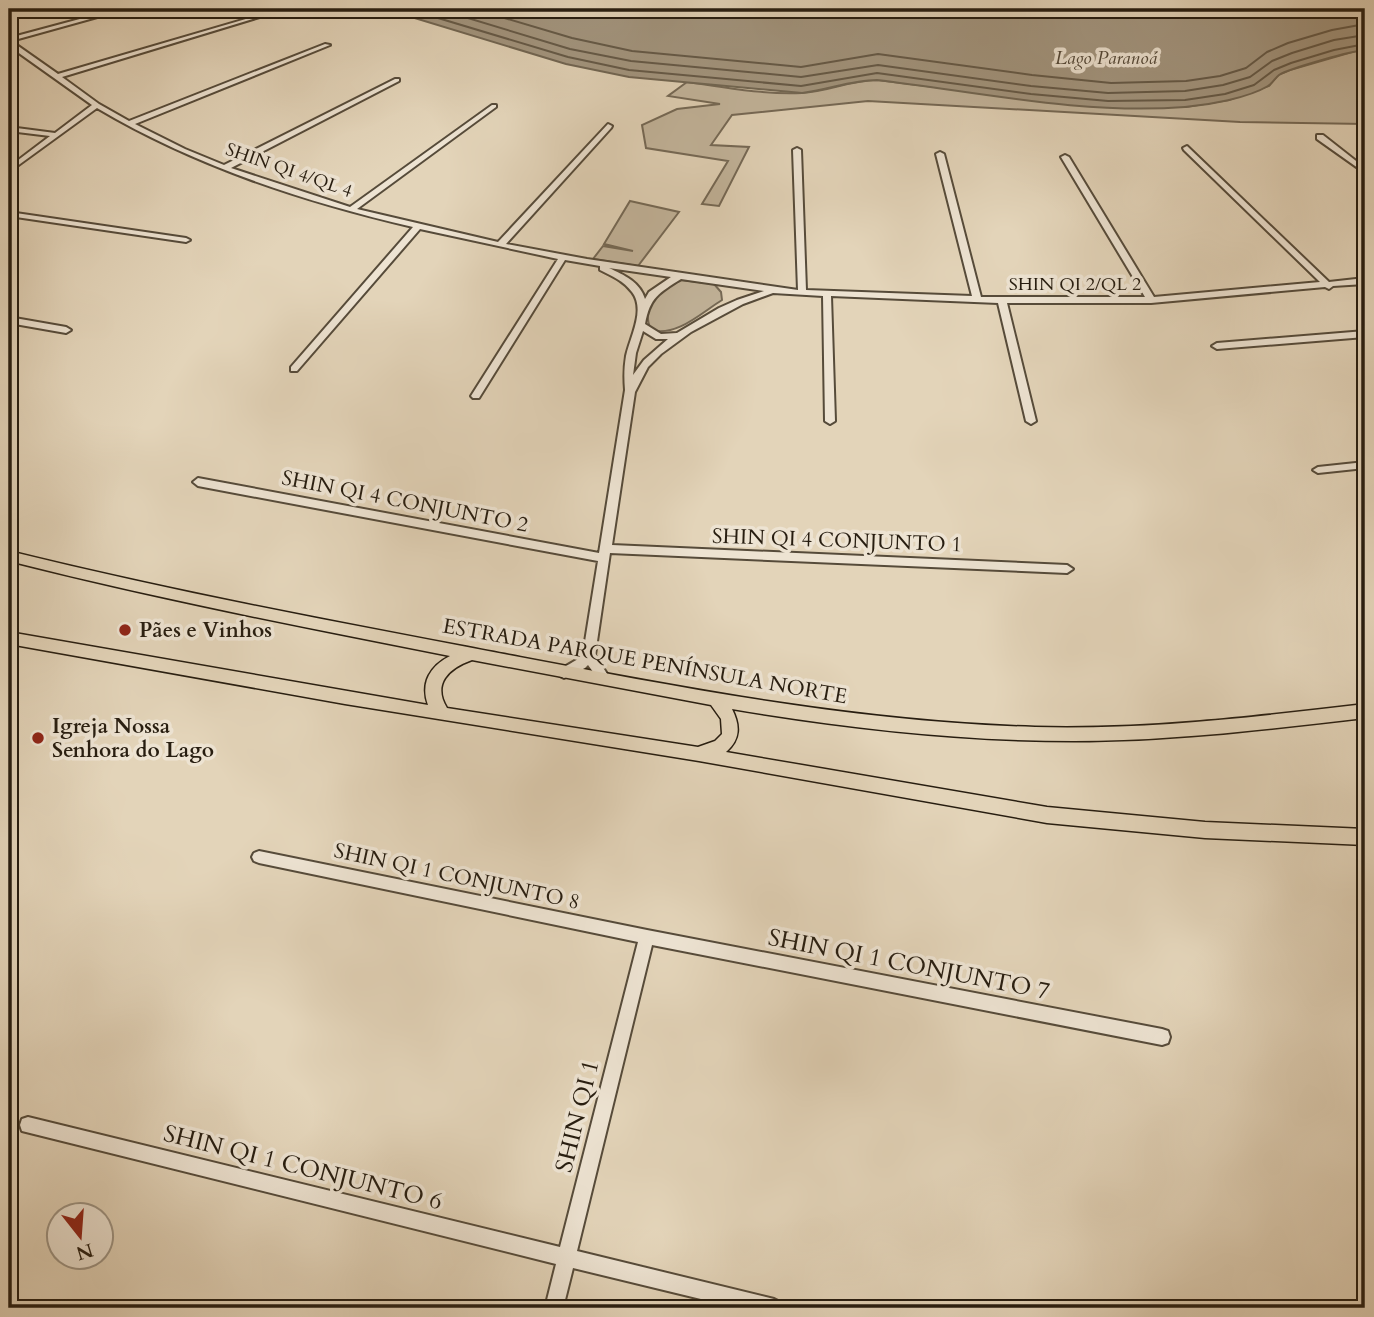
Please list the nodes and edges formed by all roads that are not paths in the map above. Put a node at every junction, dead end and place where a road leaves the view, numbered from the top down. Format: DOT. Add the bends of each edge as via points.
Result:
graph roads {
  1 [pos="123,9"];
  2 [pos="261,15"];
  3 [pos="9,42"];
  4 [pos="327,46"];
  5 [pos="56,77"];
  6 [pos="397,80"];
  7 [pos="97,105"];
  8 [pos="494,106"];
  9 [pos="128,124"];
  10 [pos="608,126"];
  11 [pos="9,129"];
  12 [pos="57,135"];
  13 [pos="1320,137"];
  14 [pos="1188,148"];
  15 [pos="797,150"];
  16 [pos="940,154"];
  17 [pos="1065,157"];
  18 [pos="225,168"];
  19 [pos="9,170"];
  20 [pos="1365,171"];
  21 [pos="351,210"];
  22 [pos="9,214"];
  23 [pos="418,227"];
  24 [pos="186,240"];
  25 [pos="500,245"];
  26 [pos="563,257"];
  27 [pos="587,262"];
  28 [pos="679,276"];
  29 [pos="1365,281"];
  30 [pos="723,283"];
  31 [pos="1329,286"];
  32 [pos="785,292"];
  33 [pos="802,292"];
  34 [pos="827,294"];
  35 [pos="977,299"];
  36 [pos="1002,300"];
  37 [pos="1150,300"];
  38 [pos="727,309"];
  39 [pos="642,310"];
  40 [pos="9,320"];
  41 [pos="640,325"];
  42 [pos="66,330"];
  43 [pos="1365,334"];
  44 [pos="679,336"];
  45 [pos="1217,346"];
  46 [pos="294,369"];
  47 [pos="631,390"];
  48 [pos="476,396"];
  49 [pos="830,421"];
  50 [pos="1031,421"];
  51 [pos="1365,465"];
  52 [pos="1318,470"];
  53 [pos="198,481"];
  54 [pos="605,554"];
  55 [pos="9,555"];
  56 [pos="1067,569"];
  57 [pos="9,638"];
  58 [pos="473,653"];
  59 [pos="589,656"];
  60 [pos="564,673"];
  61 [pos="605,680"];
  62 [pos="719,702"];
  63 [pos="1365,711"];
  64 [pos="442,713"];
  65 [pos="699,754"];
  66 [pos="1365,837"];
  67 [pos="259,857"];
  68 [pos="647,937"];
  69 [pos="1162,1037"];
  70 [pos="28,1125"];
  71 [pos="567,1257"];
  72 [pos="554,1308"];
  73 [pos="774,1308"];
  1 -- 3 [label="street"];
  2 -- 5 [label="street"];
  3 -- 5 [label="street, SHIN QI 4/QL 4"];
  4 -- 9 [label="street"];
  5 -- 7 [label="street, SHIN QI 4/QL 4"];
  6 -- 18 [label="street"];
  7 -- 9 [label="street, SHIN QI 4/QL 4"];
  7 -- 12 [label="street"];
  8 -- 21 [label="street"];
  9 -- 18 [label="street, SHIN QI 4/QL 4"];
  10 -- 25 [label="street"];
  11 -- 12 [label="street"];
  12 -- 19 [label="street"];
  13 -- 20 [label="street"];
  14 -- 31 [label="street"];
  15 -- 33 [label="street"];
  16 -- 35 [label="street"];
  17 -- 37 [label="street"];
  18 -- 21 [label="street, SHIN QI 4/QL 4"];
  21 -- 23 [label="street, SHIN QI 4/QL 4"];
  22 -- 24 [label="street"];
  23 -- 25 [label="street, SHIN QI 4/QL 4"];
  23 -- 46 [label="street"];
  25 -- 26 [label="street, SHIN QI 4/QL 4"];
  26 -- 27 [label="street, SHIN QI 4/QL 4"];
  26 -- 48 [label="street"];
  27 -- 28 [label="street, SHIN QI 4/QL 4"];
  27 -- 39 [label="street, SHIN QI 4/QL 4" via="630,280 642,298"];
  28 -- 30 [label="street, SHIN QI 4/QL 4"];
  28 -- 39 [label="street" via="657,289"];
  29 -- 31 [label="street, SHIN QI 2/QL 2"];
  30 -- 32 [label="street, SHIN QI 2/QL 2"];
  30 -- 38 [label="street" via="735,297"];
  31 -- 37 [label="street, SHIN QI 2/QL 2"];
  32 -- 33 [label="street, SHIN QI 2/QL 2"];
  32 -- 38 [label="street, SHIN QI 2/QL 2" via="757,295"];
  33 -- 34 [label="street, SHIN QI 2/QL 2"];
  34 -- 35 [label="street, SHIN QI 2/QL 2"];
  34 -- 49 [label="street"];
  35 -- 36 [label="street, SHIN QI 2/QL 2"];
  36 -- 37 [label="street, SHIN QI 2/QL 2"];
  36 -- 50 [label="street"];
  38 -- 44 [label="street"];
  39 -- 41 [label="street"];
  40 -- 42 [label="street"];
  41 -- 44 [label="street" via="659,337"];
  41 -- 47 [label="street" via="630,365"];
  43 -- 45 [label="street"];
  44 -- 47 [label="street" via="647,362"];
  47 -- 54 [label="street"];
  51 -- 52 [label="street"];
  53 -- 54 [label="street, SHIN QI 4 CONJUNTO 2"];
  54 -- 56 [label="street, SHIN QI 4 CONJUNTO 1"];
  54 -- 59 [label="street"];
  55 -- 58 [label="main road, ESTRADA PARQUE PENÍNSULA NORTE"];
  57 -- 64 [label="main road"];
  58 -- 60 [label="main road, ESTRADA PARQUE PENÍNSULA NORTE"];
  58 -- 64 [label="main road" via="450,662 435,677 431,690"];
  59 -- 60 [label="street"];
  59 -- 61 [label="street"];
  60 -- 61 [label="main road, ESTRADA PARQUE PENÍNSULA NORTE"];
  61 -- 62 [label="main road, ESTRADA PARQUE PENÍNSULA NORTE"];
  62 -- 63 [label="main road, ESTRADA PARQUE PENÍNSULA NORTE" via="855,722 1037,734 1237,726"];
  62 -- 65 [label="main road" via="732,723 731,735 713,752"];
  64 -- 65 [label="main road"];
  65 -- 66 [label="main road" via="1047,815 1205,830"];
  67 -- 68 [label="street, SHIN QI 1 CONJUNTO 8"];
  68 -- 69 [label="street, SHIN QI 1 CONJUNTO 7"];
  68 -- 71 [label="street, SHIN QI 1"];
  70 -- 71 [label="street, SHIN QI 1 CONJUNTO 6"];
  71 -- 72 [label="street, SHIN QI 1"];
  71 -- 73 [label="street"];
}
